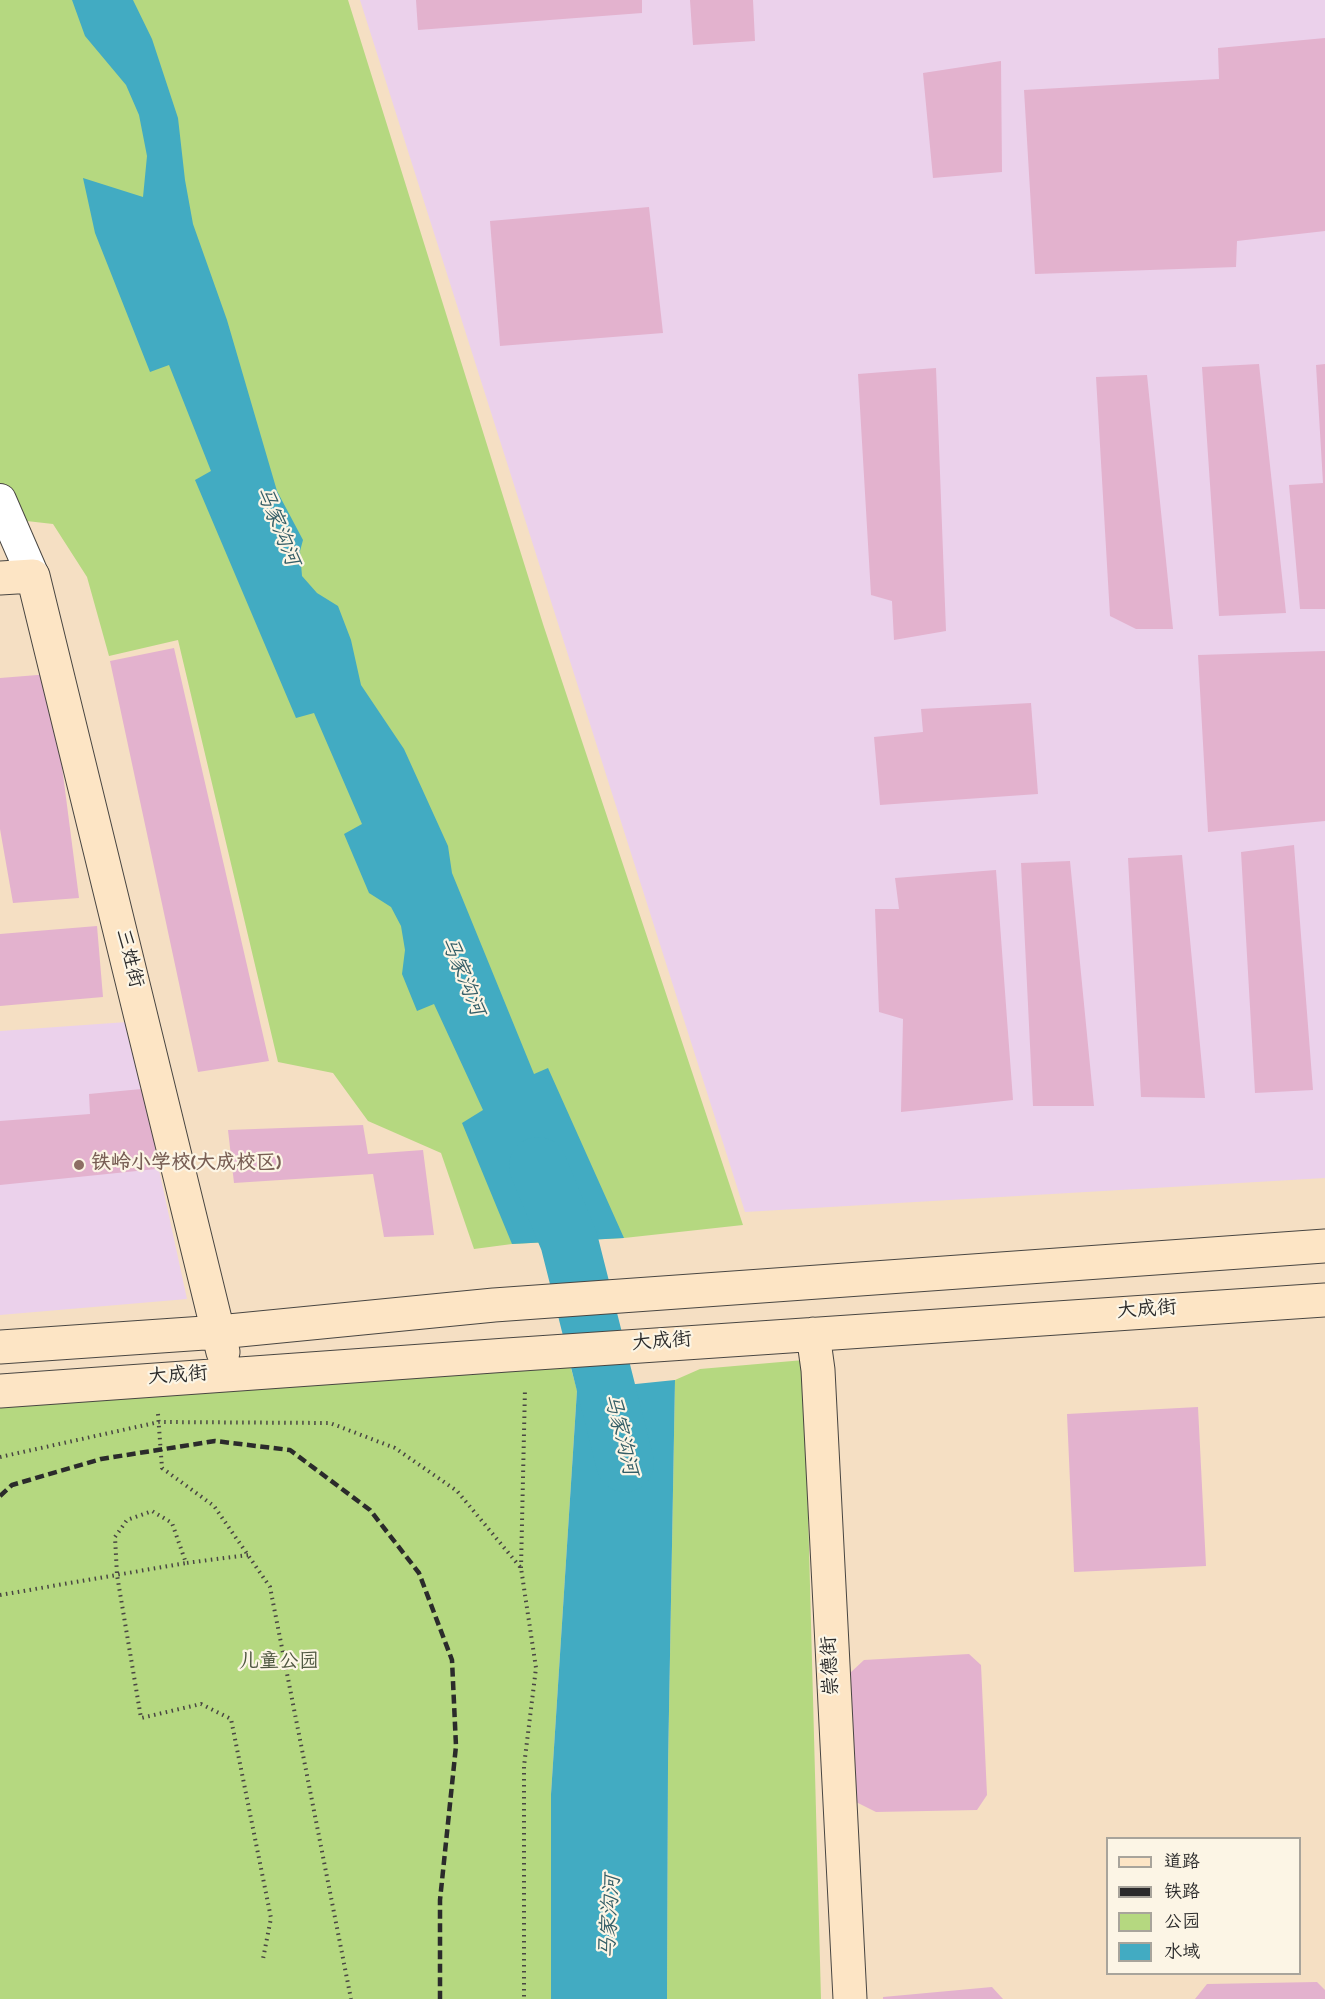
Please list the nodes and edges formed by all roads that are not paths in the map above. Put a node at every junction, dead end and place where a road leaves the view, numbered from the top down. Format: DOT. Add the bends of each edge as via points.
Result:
graph roads {
  1 [pos="0,500"];
  2 [pos="33,576"];
  3 [pos="0,578"];
  4 [pos="1325,1246"];
  5 [pos="1325,1300"];
  6 [pos="219,1332"];
  7 [pos="813,1334"];
  8 [pos="0,1347"];
  9 [pos="228,1374"];
  10 [pos="0,1392"];
  11 [pos="850,1999"];
  1 -- 2 [label="street"];
  2 -- 3 [label="main road"];
  2 -- 6 [label="main road, 三姓街"];
  4 -- 6 [label="main road" via="494,1305"];
  5 -- 7 [label="main road, 大成街"];
  6 -- 8 [label="main road"];
  6 -- 9 [label="main road, 三姓街"];
  7 -- 9 [label="main road, 大成街"];
  7 -- 11 [label="main road, 崇德街" via="819,1370"];
  9 -- 10 [label="main road, 大成街"];
}
